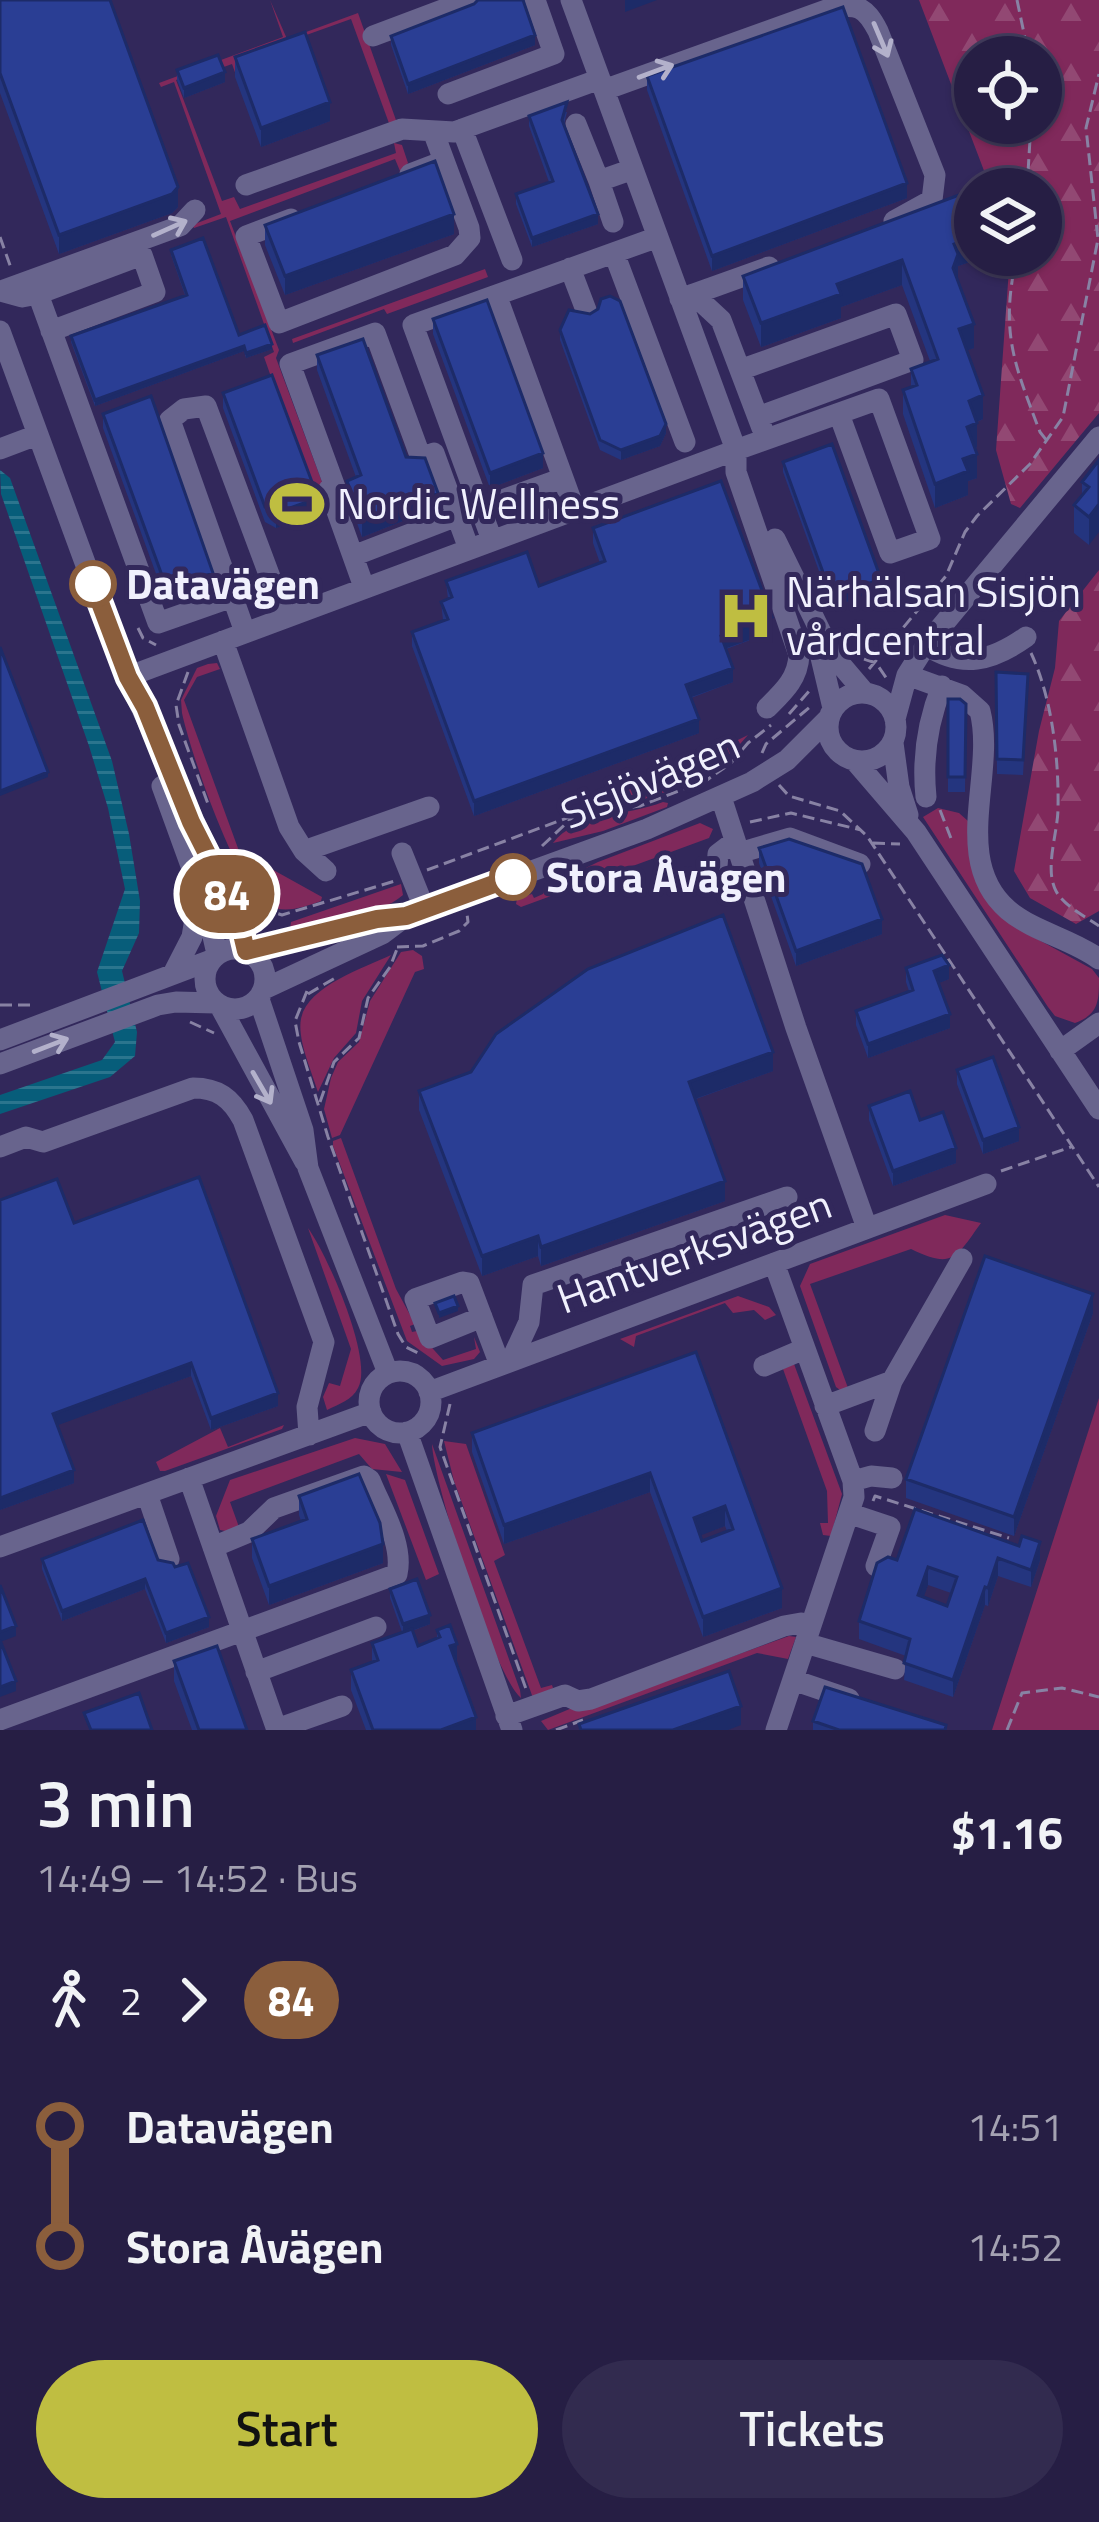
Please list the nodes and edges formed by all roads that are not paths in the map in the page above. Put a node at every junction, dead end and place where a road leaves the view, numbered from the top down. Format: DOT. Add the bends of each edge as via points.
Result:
graph roads {
  1 [pos="469,0"];
  2 [pos="535,0"];
  3 [pos="571,0"];
  4 [pos="373,36"];
  5 [pos="602,84"];
  6 [pos="448,94"];
  7 [pos="576,124"];
  8 [pos="462,129"];
  9 [pos="433,130"];
  10 [pos="444,161"];
  11 [pos="633,170"];
  12 [pos="599,181"];
  13 [pos="246,185"];
  14 [pos="378,186"];
  15 [pos="195,210"];
  16 [pos="312,211"];
  17 [pos="613,222"];
  18 [pos="863,232"];
  19 [pos="658,237"];
  20 [pos="614,253"];
  21 [pos="800,256"];
  22 [pos="512,260"];
  23 [pos="570,268"];
  24 [pos="14,290"];
  25 [pos="687,296"];
  26 [pos="497,297"];
  27 [pos="586,310"];
  28 [pos="0,331"];
  29 [pos="51,331"];
  30 [pos="740,370"];
  31 [pos="839,414"];
  32 [pos="758,417"];
  33 [pos="37,435"];
  34 [pos="1099,436"];
  35 [pos="766,440"];
  36 [pos="685,442"];
  37 [pos="6,447"];
  38 [pos="736,450"];
  39 [pos="563,478"];
  40 [pos="480,508"];
  41 [pos="574,508"];
  42 [pos="457,516"];
  43 [pos="492,540"];
  44 [pos="469,549"];
  45 [pos="353,556"];
  46 [pos="364,587"];
  47 [pos="232,597"];
  48 [pos="285,617"];
  49 [pos="244,632"];
  50 [pos="1026,638"];
  51 [pos="223,641"];
  52 [pos="926,645"];
  53 [pos="128,677"];
  54 [pos="942,686"];
  55 [pos="883,687"];
  56 [pos="830,693"];
  57 [pos="774,716"];
  58 [pos="896,719"];
  59 [pos="892,743"];
  60 [pos="849,758"];
  61 [pos="788,760"];
  62 [pos="721,797"];
  63 [pos="926,797"];
  64 [pos="429,807"];
  65 [pos="916,832"];
  66 [pos="737,847"];
  67 [pos="304,851"];
  68 [pos="402,853"];
  69 [pos="860,864"];
  70 [pos="326,871"];
  71 [pos="716,879"];
  72 [pos="200,889"];
  73 [pos="416,913"];
  74 [pos="248,951"];
  75 [pos="214,957"];
  76 [pos="1099,959"];
  77 [pos="173,974"];
  78 [pos="261,994"];
  79 [pos="132,1003"];
  80 [pos="218,1004"];
  81 [pos="4,1013"];
  82 [pos="98,1015"];
  83 [pos="1099,1023"];
  84 [pos="26,1030"];
  85 [pos="0,1040"];
  86 [pos="1060,1051"];
  87 [pos="0,1064"];
  88 [pos="1099,1109"];
  89 [pos="0,1147"];
  90 [pos="308,1168"];
  91 [pos="986,1184"];
  92 [pos="788,1197"];
  93 [pos="867,1228"];
  94 [pos="962,1259"];
  95 [pos="775,1263"];
  96 [pos="482,1317"];
  97 [pos="804,1348"];
  98 [pos="506,1363"];
  99 [pos="764,1366"];
  100 [pos="388,1373"];
  101 [pos="892,1381"];
  102 [pos="436,1389"];
  103 [pos="825,1406"];
  104 [pos="371,1412"];
  105 [pos="875,1431"];
  106 [pos="407,1432"];
  107 [pos="309,1435"];
  108 [pos="189,1478"];
  109 [pos="892,1478"];
  110 [pos="853,1481"];
  111 [pos="147,1494"];
  112 [pos="860,1517"];
  113 [pos="0,1547"];
  114 [pos="213,1547"];
  115 [pos="170,1559"];
  116 [pos="875,1566"];
  117 [pos="376,1627"];
  118 [pos="242,1631"];
  119 [pos="808,1636"];
  120 [pos="895,1669"];
  121 [pos="256,1672"];
  122 [pos="793,1680"];
  123 [pos="342,1706"];
  124 [pos="879,1709"];
  125 [pos="0,1720"];
  126 [pos="509,1723"];
  127 [pos="277,1730"];
  128 [pos="776,1730"];
  1 -- 4 [label="street"];
  2 -- 6 [label="street" via="554,54"];
  3 -- 5 [label="street"];
  5 -- 8 [label="street"];
  5 -- 11 [label="street"];
  5 -- 18 [label="street, one-way" via="860,5 935,175 923,208"];
  7 -- 12 [label="street"];
  8 -- 9 [label="street"];
  8 -- 22 [label="street"];
  9 -- 10 [label="street"];
  9 -- 13 [label="street" via="367,131"];
  10 -- 14 [label="street"];
  10 -- 16 [label="street" via="469,228 464,249 279,323 246,236"];
  11 -- 12 [label="street"];
  11 -- 19 [label="street"];
  12 -- 17 [label="street"];
  24 -- 15 [label="street, one-way" via="180,226"];
  19 -- 20 [label="street"];
  19 -- 25 [label="street"];
  20 -- 23 [label="street"];
  20 -- 36 [label="street"];
  21 -- 25 [label="street"];
  23 -- 26 [label="street"];
  23 -- 27 [label="street"];
  24 -- 29 [label="street"];
  24 -- 29 [label="street" via="142,255 155,292"];
  25 -- 30 [label="street" via="721,320"];
  25 -- 38 [label="street"];
  26 -- 39 [label="street"];
  26 -- 40 [label="street" via="413,325"];
  28 -- 33 [label="street"];
  29 -- 47 [label="street" via="158,623"];
  30 -- 32 [label="street"];
  30 -- 32 [label="street" via="896,314 913,360"];
  31 -- 31 [label="street" via="879,399 930,538 890,554"];
  31 -- 35 [label="street"];
  32 -- 35 [label="street"];
  33 -- 37 [label="street"];
  33 -- 53 [label="street"];
  34 -- 52 [label="street"];
  35 -- 38 [label="street"];
  38 -- 41 [label="street"];
  38 -- 56 [label="street" via="803,603"];
  38 -- 57 [label="street" via="736,472 799,655"];
  39 -- 40 [label="street"];
  39 -- 41 [label="street"];
  40 -- 43 [label="street"];
  41 -- 43 [label="street"];
  42 -- 44 [label="street"];
  42 -- 45 [label="street"];
  42 -- 45 [label="street" via="434,453 421,458 375,333 290,364"];
  43 -- 44 [label="street"];
  44 -- 46 [label="street"];
  45 -- 46 [label="street"];
  46 -- 48 [label="street"];
  47 -- 48 [label="street" via="170,420 184,409 206,406"];
  47 -- 49 [label="street"];
  48 -- 49 [label="street"];
  49 -- 51 [label="street"];
  50 -- 52 [label="street" via="969,662"];
  51 -- 53 [label="street"];
  51 -- 67 [label="street"];
  52 -- 55 [label="street"];
  53 -- 72 [label="street"];
  53 -- 74 [label="street"];
  54 -- 55 [label="street"];
  54 -- 63 [label="street" via="924,753"];
  54 -- 76 [label="street" via="976,705 982,721 979,839 988,885 1011,913"];
  55 -- 56 [label="street"];
  55 -- 56 [label="street, Sisjövägen"];
  55 -- 58 [label="street"];
  55 -- 58 [label="street"];
  56 -- 60 [label="street" via="831,742"];
  56 -- 61 [label="street, Sisjövägen"];
  58 -- 59 [label="street"];
  59 -- 60 [label="street, Sisjövägen" via="880,757"];
  59 -- 65 [label="street"];
  60 -- 61 [label="street, Sisjövägen" via="811,753"];
  60 -- 65 [label="street"];
  61 -- 62 [label="street, Sisjövägen"];
  62 -- 66 [label="street"];
  62 -- 73 [label="street, Sisjövägen"];
  64 -- 67 [label="street"];
  65 -- 86 [label="street"];
  66 -- 69 [label="street" via="790,838"];
  66 -- 71 [label="street" via="718,854"];
  66 -- 93 [label="street"];
  67 -- 70 [label="street"];
  68 -- 73 [label="street"];
  72 -- 75 [label="street"];
  72 -- 77 [label="street" via="189,948"];
  73 -- 74 [label="street, Sisjövägen"];
  73 -- 78 [label="street, Sisjövägen"];
  74 -- 75 [label="street"];
  74 -- 78 [label="street" via="263,968"];
  75 -- 77 [label="street"];
  75 -- 80 [label="street" via="206,986"];
  77 -- 79 [label="street"];
  78 -- 80 [label="street" via="240,1010"];
  78 -- 90 [label="street"];
  79 -- 80 [label="street"];
  79 -- 82 [label="street"];
  80 -- 90 [label="street, one-way"];
  81 -- 84 [label="street"];
  82 -- 84 [label="street"];
  87 -- 82 [label="street, one-way"];
  83 -- 86 [label="street"];
  84 -- 85 [label="street"];
  86 -- 88 [label="street"];
  89 -- 107 [label="street" via="26,1137 43,1142 193,1088 229,1100 324,1342 307,1407"];
  90 -- 100 [label="street"];
  91 -- 93 [label="street, Hantverksvägen"];
  92 -- 98 [label="street" via="533,1285 529,1322"];
  93 -- 95 [label="street, Hantverksvägen"];
  94 -- 101 [label="street"];
  95 -- 97 [label="street"];
  95 -- 98 [label="street, Hantverksvägen"];
  96 -- 98 [label="street"];
  97 -- 99 [label="street"];
  97 -- 103 [label="street"];
  98 -- 102 [label="street, Hantverksvägen"];
  100 -- 102 [label="street" via="417,1376"];
  100 -- 104 [label="street" via="370,1394"];
  101 -- 103 [label="street"];
  101 -- 105 [label="street"];
  102 -- 106 [label="street" via="429,1412"];
  103 -- 110 [label="street"];
  104 -- 106 [label="street" via="390,1431"];
  104 -- 107 [label="street"];
  106 -- 126 [label="street"];
  107 -- 108 [label="street"];
  108 -- 111 [label="street"];
  108 -- 114 [label="street"];
  109 -- 110 [label="street"];
  110 -- 112 [label="street"];
  111 -- 113 [label="street"];
  111 -- 115 [label="street"];
  112 -- 116 [label="street" via="890,1527"];
  112 -- 119 [label="street"];
  114 -- 118 [label="street"];
  114 -- 118 [label="street" via="249,1532 274,1508 364,1476 399,1556 397,1574"];
  117 -- 121 [label="street"];
  118 -- 121 [label="street"];
  118 -- 125 [label="street"];
  119 -- 120 [label="street"];
  119 -- 122 [label="street"];
  119 -- 126 [label="street" via="801,1623 784,1626 592,1700 565,1695 532,1706"];
  121 -- 127 [label="street"];
  122 -- 124 [label="street"];
  122 -- 128 [label="street"];
  123 -- 127 [label="street"];
}
